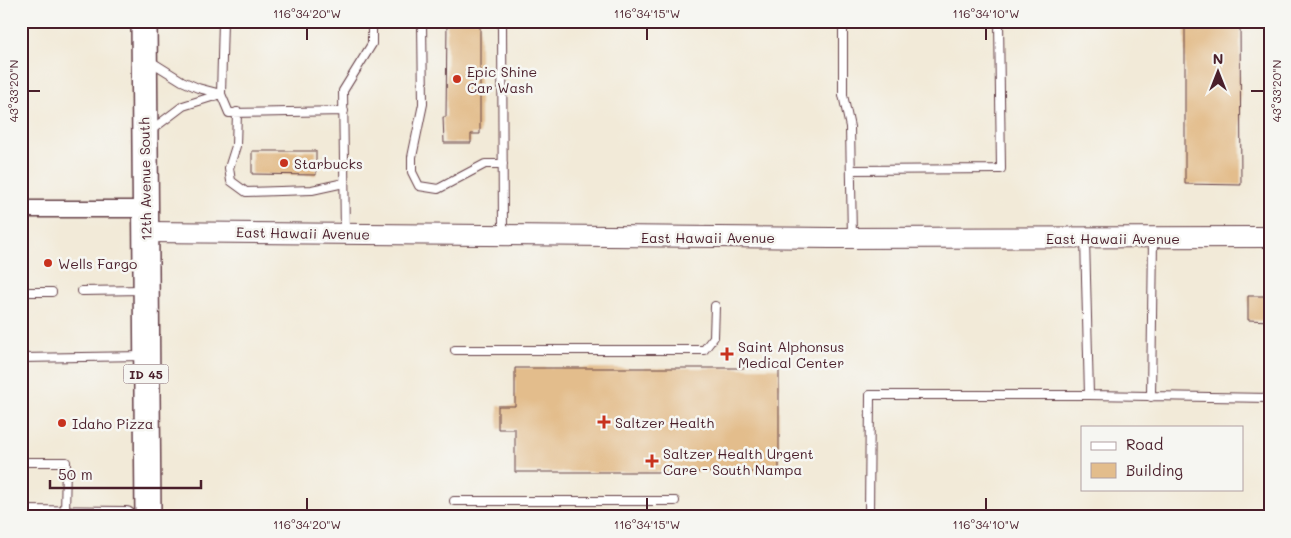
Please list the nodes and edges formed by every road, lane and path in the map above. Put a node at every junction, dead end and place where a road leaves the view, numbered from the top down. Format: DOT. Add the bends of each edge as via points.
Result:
graph roads {
  1 [pos="144,21"];
  2 [pos="223,21"];
  3 [pos="372,21"];
  4 [pos="422,21"];
  5 [pos="502,21"];
  6 [pos="843,21"];
  7 [pos="999,21"];
  8 [pos="144,57"];
  9 [pos="221,94"];
  10 [pos="344,111"];
  11 [pos="237,112"];
  12 [pos="145,136"];
  13 [pos="503,164"];
  14 [pos="851,170"];
  15 [pos="344,183"];
  16 [pos="21,208"];
  17 [pos="146,220"];
  18 [pos="345,233"];
  19 [pos="503,235"];
  20 [pos="1270,237"];
  21 [pos="852,238"];
  22 [pos="1153,238"];
  23 [pos="1085,239"];
  24 [pos="146,290"];
  25 [pos="82,291"];
  26 [pos="21,292"];
  27 [pos="52,292"];
  28 [pos="715,306"];
  29 [pos="455,350"];
  30 [pos="146,356"];
  31 [pos="21,358"];
  32 [pos="1089,395"];
  33 [pos="1151,397"];
  34 [pos="1270,398"];
  35 [pos="21,462"];
  36 [pos="454,501"];
  37 [pos="675,501"];
  38 [pos="21,516"];
  39 [pos="65,516"];
  40 [pos="126,517"];
  41 [pos="148,517"];
  42 [pos="869,517"];
  1 -- 8 [label="main road, 12th Avenue South / ID 45"];
  2 -- 9 [label="lane"];
  3 -- 10 [label="lane" via="372,44 343,91"];
  4 -- 13 [label="lane" via="423,104 412,157 412,172 419,186 438,189 485,164"];
  5 -- 13 [label="lane"];
  6 -- 14 [label="lane" via="844,95 850,127"];
  7 -- 14 [label="lane" via="1001,169"];
  8 -- 9 [label="lane" via="182,81"];
  8 -- 12 [label="main road, 12th Avenue South / ID 45"];
  9 -- 11 [label="lane" via="229,113"];
  9 -- 12 [label="lane" via="184,106"];
  10 -- 11 [label="lane"];
  10 -- 15 [label="lane"];
  11 -- 15 [label="lane" via="236,146 229,168 231,180 246,192 312,190"];
  12 -- 17 [label="main road, 12th Avenue South / ID 45"];
  13 -- 19 [label="lane"];
  14 -- 21 [label="lane"];
  15 -- 18 [label="lane"];
  16 -- 17 [label="street"];
  17 -- 18 [label="street, East Hawaii Avenue"];
  17 -- 24 [label="main road, 12th Avenue South / ID 45"];
  18 -- 19 [label="street, East Hawaii Avenue"];
  19 -- 21 [label="street, East Hawaii Avenue"];
  20 -- 22 [label="street, East Hawaii Avenue"];
  21 -- 23 [label="street, East Hawaii Avenue"];
  22 -- 23 [label="street, East Hawaii Avenue"];
  22 -- 33 [label="lane"];
  23 -- 32 [label="lane"];
  24 -- 25 [label="lane"];
  24 -- 30 [label="main road, 12th Avenue South / ID 45"];
  26 -- 27 [label="lane"];
  28 -- 29 [label="lane" via="714,337 704,350"];
  30 -- 31 [label="lane"];
  30 -- 41 [label="main road, 12th Avenue South / ID 45"];
  32 -- 33 [label="lane"];
  32 -- 42 [label="lane" via="870,395"];
  33 -- 34 [label="lane"];
  35 -- 39 [label="lane" via="66,462"];
  36 -- 37 [label="lane"];
  38 -- 39 [label="street"];
  39 -- 40 [label="street"];
}
